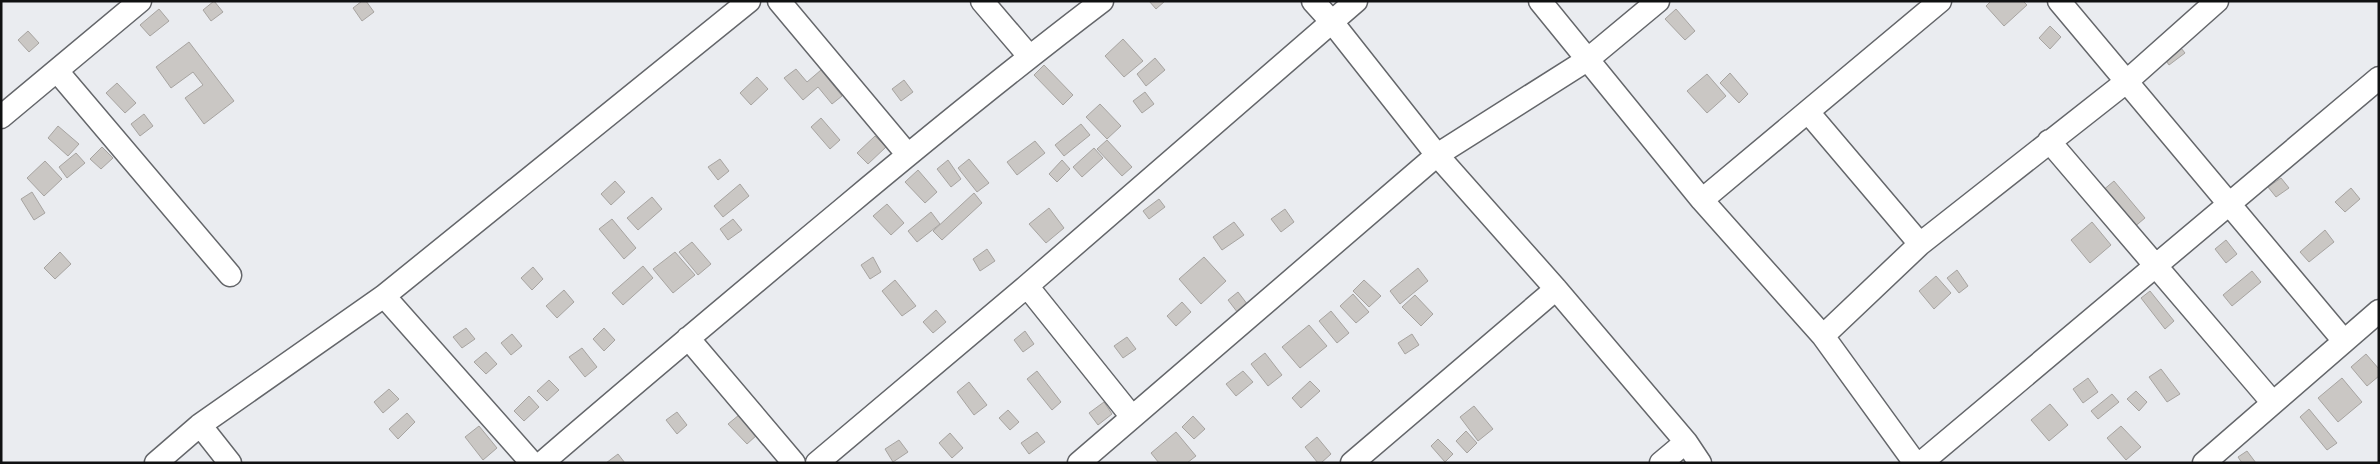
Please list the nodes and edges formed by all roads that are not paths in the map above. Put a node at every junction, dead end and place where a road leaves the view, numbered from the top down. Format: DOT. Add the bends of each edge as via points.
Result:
graph roads {
  1 [pos="140,1"];
  2 [pos="749,1"];
  3 [pos="778,1"];
  4 [pos="982,1"];
  5 [pos="1102,1"];
  6 [pos="1313,1"];
  7 [pos="1356,1"];
  8 [pos="1540,1"];
  9 [pos="1658,1"];
  10 [pos="1940,1"];
  11 [pos="2059,1"];
  12 [pos="2216,1"];
  13 [pos="1332,22"];
  14 [pos="1029,56"];
  15 [pos="1587,60"];
  16 [pos="57,71"];
  17 [pos="2379,78"];
  18 [pos="2126,82"];
  19 [pos="1808,112"];
  20 [pos="1,117"];
  21 [pos="2049,141"];
  22 [pos="908,155"];
  23 [pos="1437,155"];
  24 [pos="1702,200"];
  25 [pos="2230,205"];
  26 [pos="1920,244"];
  27 [pos="2155,267"];
  28 [pos="230,275"];
  29 [pos="1027,286"];
  30 [pos="1556,289"];
  31 [pos="384,296"];
  32 [pos="2379,311"];
  33 [pos="1823,336"];
  34 [pos="688,338"];
  35 [pos="2344,341"];
  36 [pos="2273,403"];
  37 [pos="1132,417"];
  38 [pos="200,425"];
  39 [pos="1686,442"];
  40 [pos="156,463"];
  41 [pos="230,463"];
  42 [pos="532,463"];
  43 [pos="542,463"];
  44 [pos="794,463"];
  45 [pos="816,463"];
  46 [pos="1079,463"];
  47 [pos="1352,463"];
  48 [pos="1661,463"];
  49 [pos="1700,463"];
  50 [pos="1915,463"];
  51 [pos="1921,463"];
  52 [pos="2204,463"];
  1 -- 16 [label="street"];
  2 -- 31 [label="street"];
  3 -- 22 [label="street"];
  4 -- 14 [label="street"];
  5 -- 14 [label="street"];
  6 -- 13 [label="street"];
  7 -- 13 [label="street"];
  8 -- 15 [label="street"];
  9 -- 15 [label="street"];
  10 -- 19 [label="street"];
  11 -- 18 [label="street"];
  12 -- 18 [label="street"];
  13 -- 23 [label="street"];
  13 -- 29 [label="street"];
  14 -- 22 [label="street"];
  15 -- 23 [label="street"];
  15 -- 24 [label="street"];
  16 -- 20 [label="street"];
  16 -- 28 [label="street"];
  17 -- 25 [label="street"];
  18 -- 21 [label="street"];
  18 -- 25 [label="street"];
  19 -- 24 [label="street"];
  19 -- 26 [label="street"];
  21 -- 26 [label="street"];
  21 -- 27 [label="street"];
  22 -- 34 [label="street"];
  23 -- 30 [label="street"];
  23 -- 37 [label="street"];
  24 -- 33 [label="street"];
  25 -- 27 [label="street"];
  25 -- 35 [label="street"];
  26 -- 33 [label="street"];
  27 -- 36 [label="street"];
  27 -- 51 [label="street"];
  29 -- 37 [label="street"];
  29 -- 45 [label="street"];
  30 -- 39 [label="street"];
  30 -- 47 [label="street"];
  31 -- 38 [label="street"];
  31 -- 42 [label="street"];
  32 -- 35 [label="street"];
  33 -- 50 [label="street"];
  34 -- 43 [label="street"];
  34 -- 44 [label="street"];
  35 -- 36 [label="street"];
  36 -- 52 [label="street"];
  37 -- 46 [label="street"];
  38 -- 40 [label="street"];
  38 -- 41 [label="street"];
  39 -- 48 [label="street"];
  39 -- 49 [label="street"];
}
